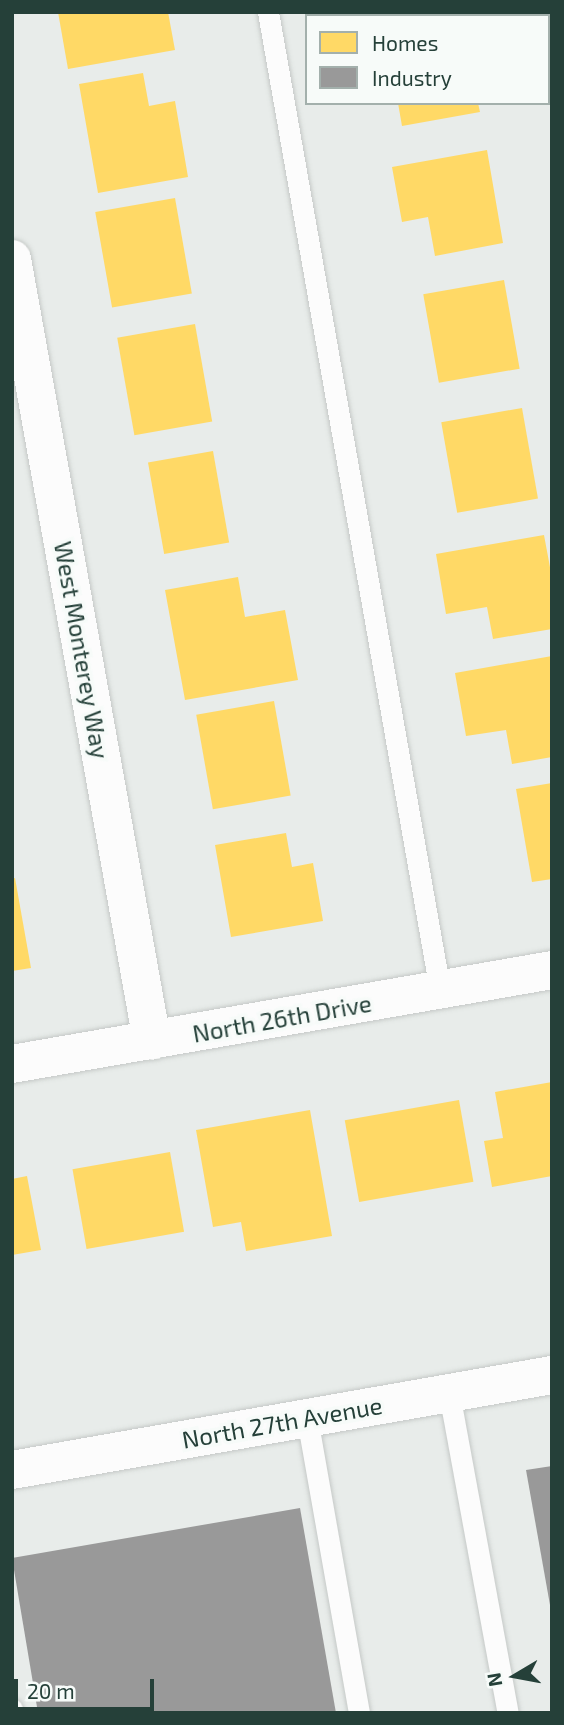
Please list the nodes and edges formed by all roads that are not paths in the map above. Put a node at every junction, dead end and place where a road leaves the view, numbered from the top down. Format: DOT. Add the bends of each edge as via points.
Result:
graph roads {
  1 [pos="268,12"];
  2 [pos="12,259"];
  3 [pos="552,970"];
  4 [pos="440,990"];
  5 [pos="152,1041"];
  6 [pos="12,1065"];
  7 [pos="552,1375"];
  8 [pos="449,1393"];
  9 [pos="307,1418"];
  10 [pos="12,1470"];
  11 [pos="359,1713"];
  12 [pos="508,1713"];
  1 -- 4 [label="lane"];
  2 -- 5 [label="street, West Monterey Way"];
  3 -- 4 [label="street, North 26th Drive"];
  4 -- 5 [label="street, North 26th Drive"];
  5 -- 6 [label="street, North 26th Drive"];
  7 -- 8 [label="street, North 27th Avenue"];
  8 -- 9 [label="street, North 27th Avenue"];
  8 -- 12 [label="lane"];
  9 -- 10 [label="street, North 27th Avenue"];
  9 -- 11 [label="lane"];
}
